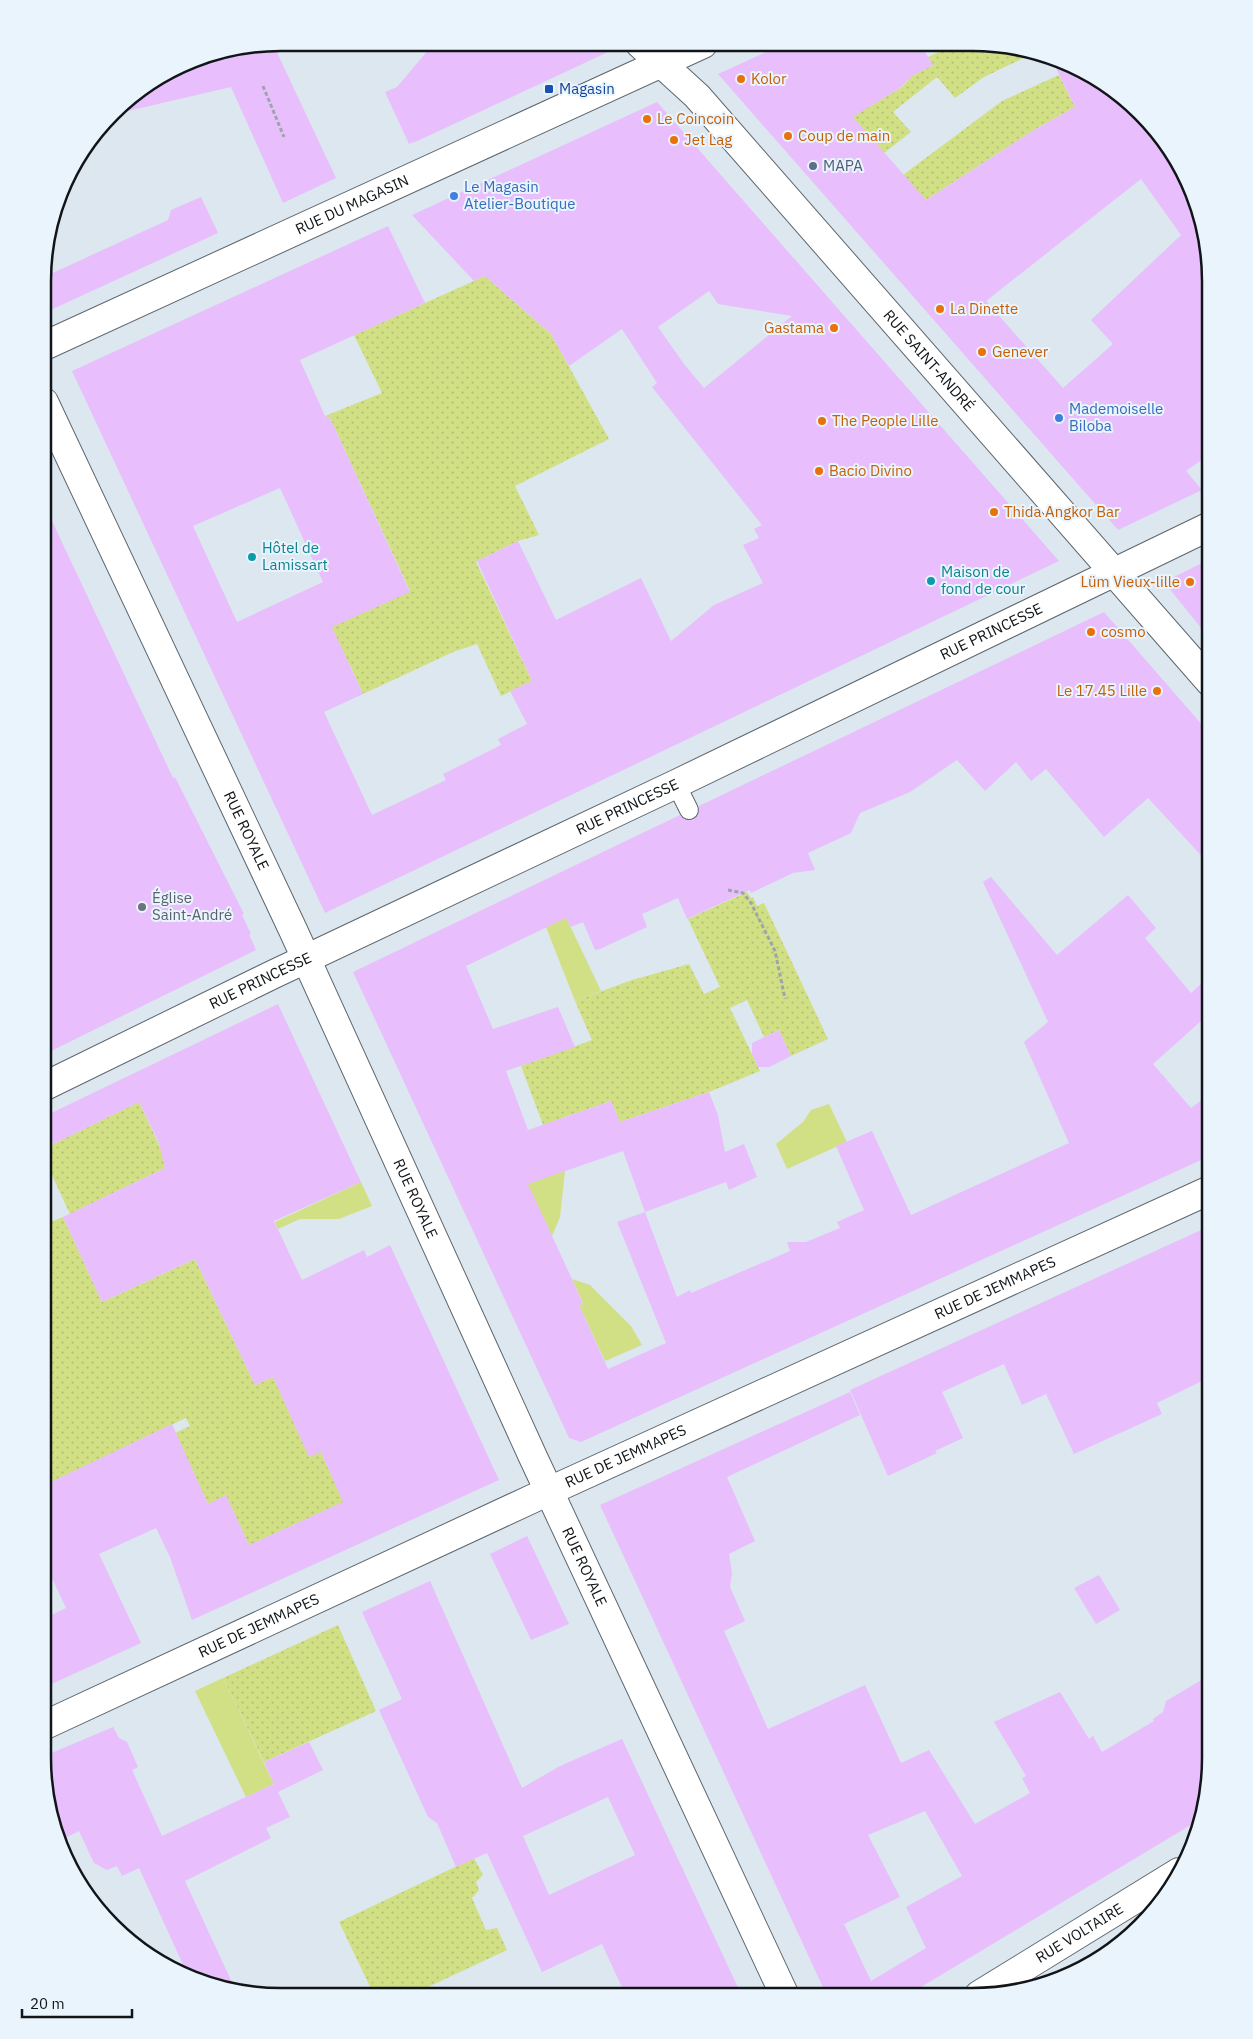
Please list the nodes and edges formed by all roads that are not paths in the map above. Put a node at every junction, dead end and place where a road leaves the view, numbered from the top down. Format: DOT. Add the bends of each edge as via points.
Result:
graph roads {
  1 [pos="647,51"];
  2 [pos="687,51"];
  3 [pos="659,63"];
  4 [pos="51,343"];
  5 [pos="51,417"];
  6 [pos="1202,530"];
  7 [pos="1114,572"];
  8 [pos="1202,673"];
  9 [pos="676,784"];
  10 [pos="689,810"];
  11 [pos="305,959"];
  12 [pos="51,1083"];
  13 [pos="1202,1194"];
  14 [pos="549,1491"];
  15 [pos="51,1722"];
  16 [pos="1167,1880"];
  17 [pos="993,1987"];
  18 [pos="781,1988"];
  1 -- 3 [label="street, RUE SAINT-ANDRÉ"];
  2 -- 3 [label="street, RUE DU MAGASIN"];
  3 -- 4 [label="street, RUE DU MAGASIN"];
  3 -- 7 [label="street, RUE SAINT-ANDRÉ" via="697,96"];
  5 -- 11 [label="street, RUE ROYALE"];
  6 -- 7 [label="street, RUE PRINCESSE"];
  7 -- 8 [label="street, RUE SAINT-ANDRÉ"];
  7 -- 9 [label="street, RUE PRINCESSE"];
  9 -- 10 [label="lane"];
  9 -- 11 [label="street, RUE PRINCESSE"];
  11 -- 12 [label="street, RUE PRINCESSE"];
  11 -- 14 [label="street, RUE ROYALE"];
  13 -- 14 [label="street, RUE DE JEMMAPES"];
  14 -- 15 [label="street, RUE DE JEMMAPES"];
  14 -- 18 [label="street, RUE ROYALE"];
  16 -- 17 [label="street, RUE VOLTAIRE"];
}
